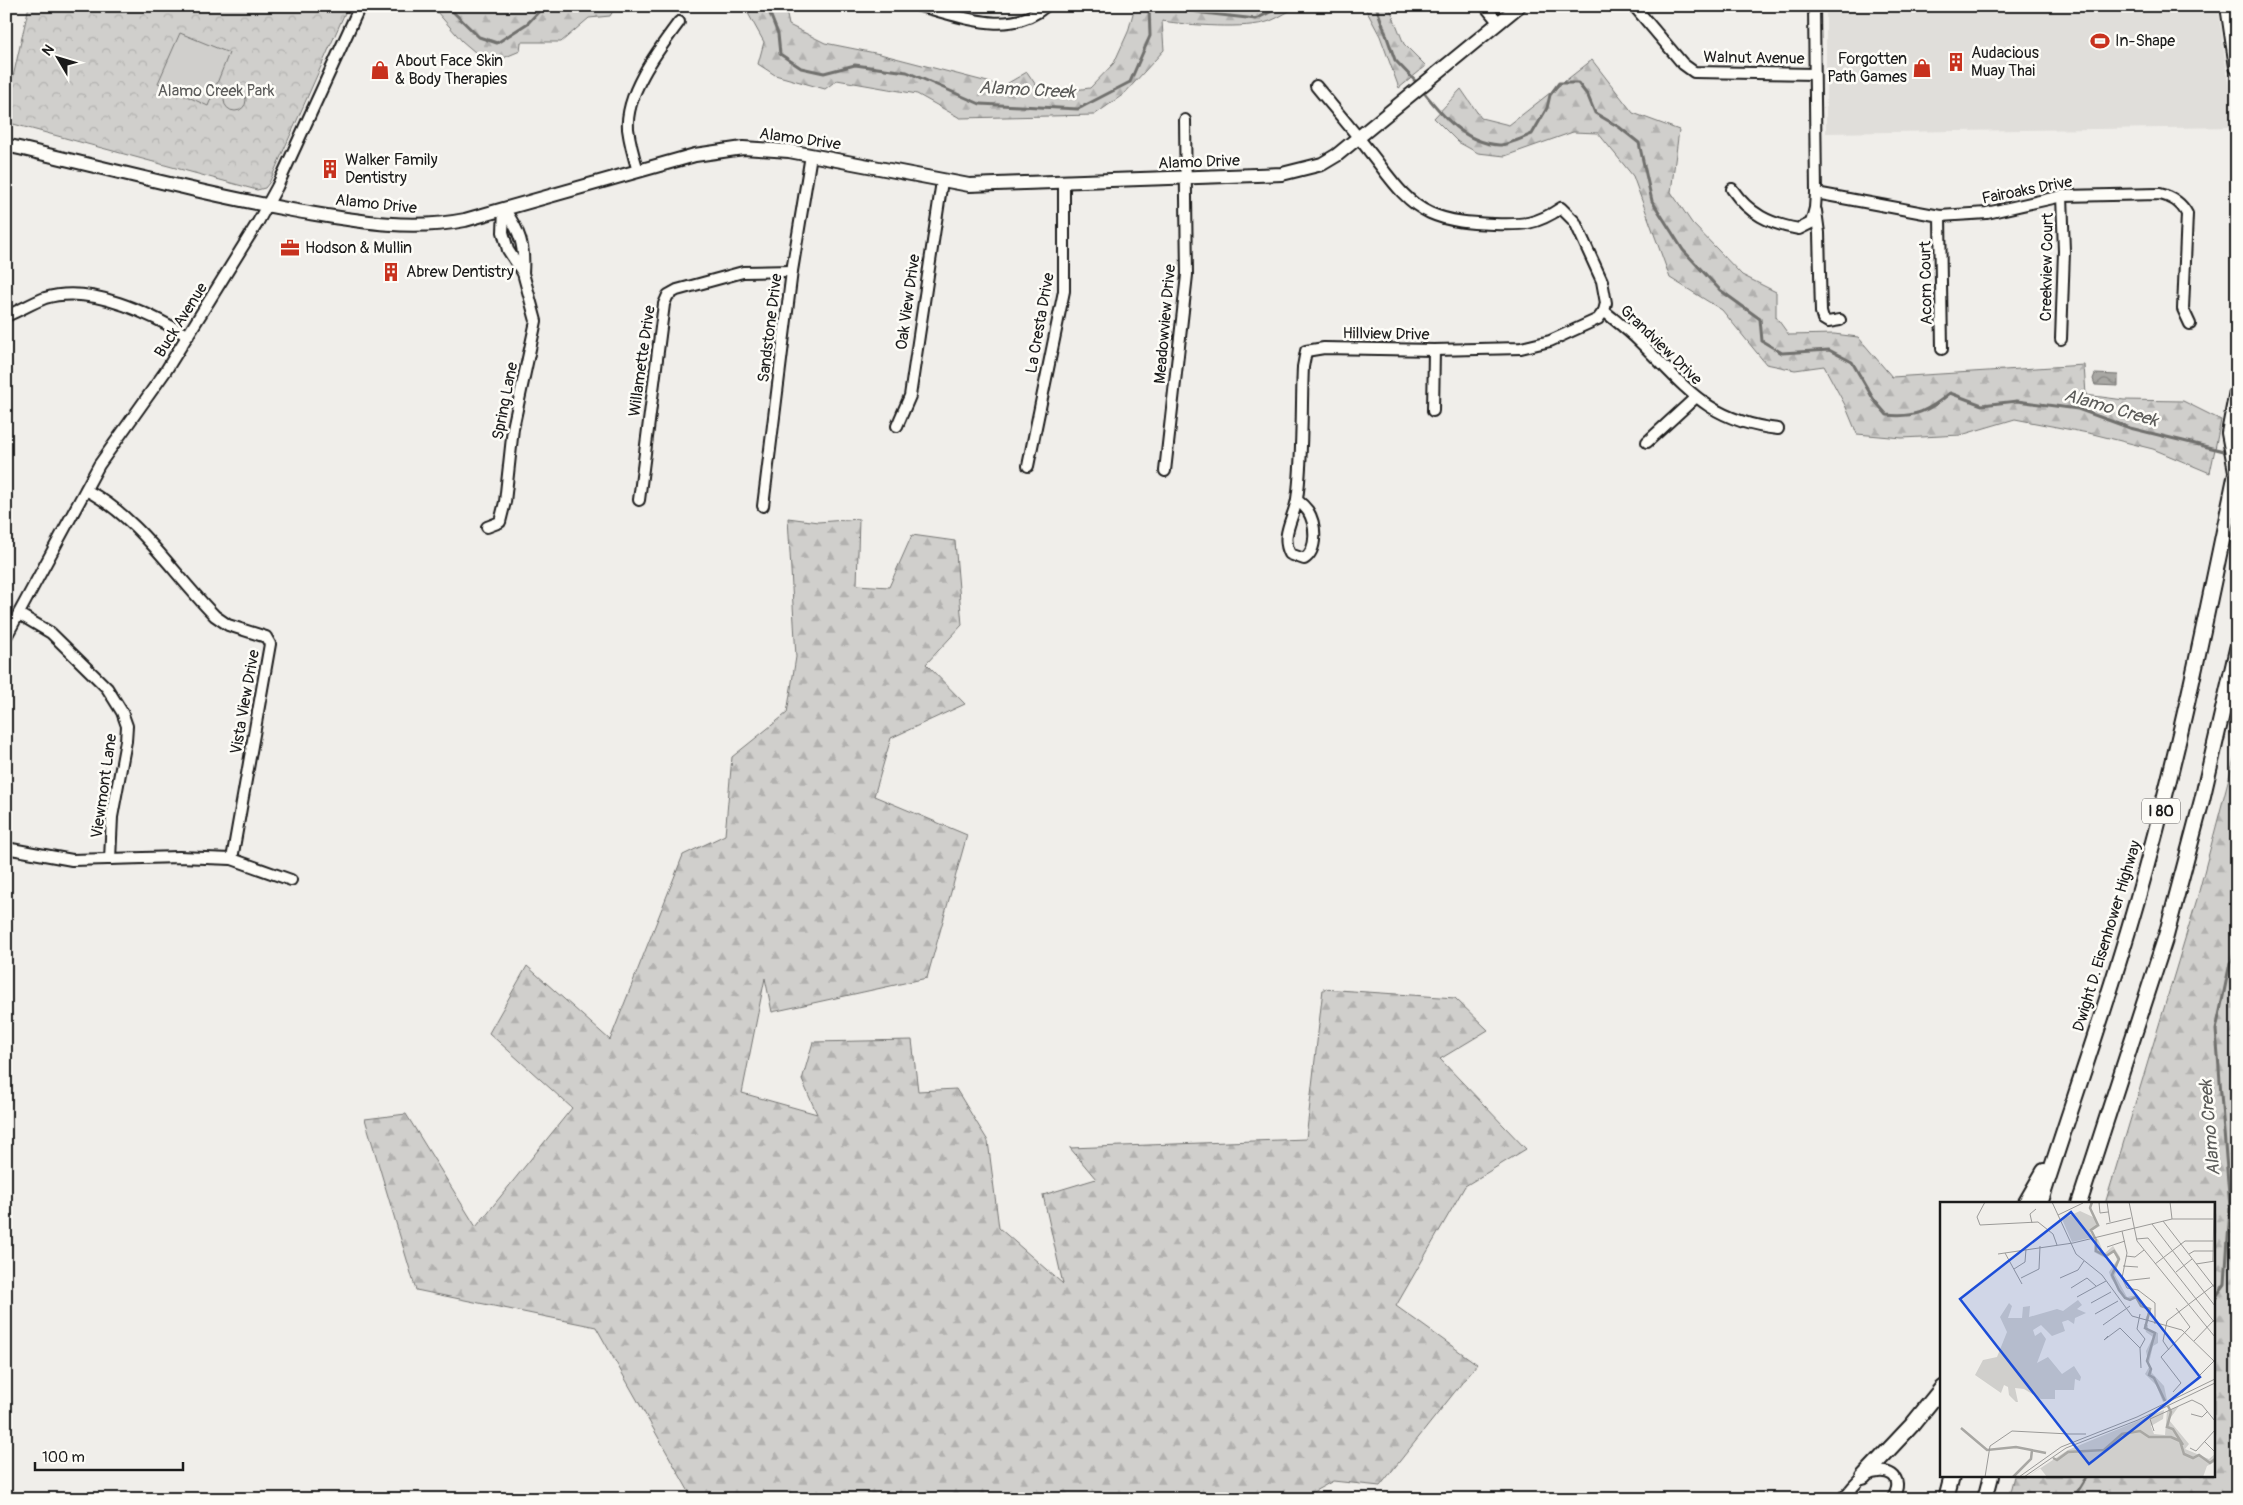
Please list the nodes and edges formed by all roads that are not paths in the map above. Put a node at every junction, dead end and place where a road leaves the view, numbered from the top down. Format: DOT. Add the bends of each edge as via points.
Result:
graph roads {
  1 [pos="360,6"];
  2 [pos="919,6"];
  3 [pos="1046,6"];
  4 [pos="1485,6"];
  5 [pos="1519,6"];
  6 [pos="1634,6"];
  7 [pos="1814,6"];
  8 [pos="2228,6"];
  9 [pos="930,8"];
  10 [pos="680,22"];
  11 [pos="1499,23"];
  12 [pos="2237,67"];
  13 [pos="1814,74"];
  14 [pos="1316,86"];
  15 [pos="1185,120"];
  16 [pos="1359,138"];
  17 [pos="6,145"];
  18 [pos="811,155"];
  19 [pos="638,171"];
  20 [pos="1184,178"];
  21 [pos="942,181"];
  22 [pos="1064,183"];
  23 [pos="1732,189"];
  24 [pos="1816,193"];
  25 [pos="2062,196"];
  26 [pos="267,205"];
  27 [pos="1815,208"];
  28 [pos="504,209"];
  29 [pos="1940,216"];
  30 [pos="792,272"];
  31 [pos="523,273"];
  32 [pos="1604,311"];
  33 [pos="6,316"];
  34 [pos="1840,320"];
  35 [pos="2190,324"];
  36 [pos="188,336"];
  37 [pos="2060,339"];
  38 [pos="1942,349"];
  39 [pos="1434,350"];
  40 [pos="2237,391"];
  41 [pos="1695,398"];
  42 [pos="1433,411"];
  43 [pos="897,426"];
  44 [pos="1778,428"];
  45 [pos="1647,442"];
  46 [pos="1028,466"];
  47 [pos="2236,469"];
  48 [pos="1165,471"];
  49 [pos="86,490"];
  50 [pos="639,500"];
  51 [pos="1297,500"];
  52 [pos="763,506"];
  53 [pos="487,527"];
  54 [pos="19,614"];
  55 [pos="6,637"];
  56 [pos="2237,649"];
  57 [pos="6,848"];
  58 [pos="110,859"];
  59 [pos="232,859"];
  60 [pos="291,880"];
  61 [pos="2059,1144"];
  62 [pos="2026,1202"];
  63 [pos="2041,1202"];
  64 [pos="2080,1202"];
  65 [pos="1940,1390"];
  66 [pos="1864,1476"];
  67 [pos="1951,1478"];
  68 [pos="1990,1478"];
  69 [pos="1842,1499"];
  70 [pos="1892,1499"];
  71 [pos="1946,1499"];
  72 [pos="1984,1499"];
  1 -- 26 [label="street, Buck Avenue"];
  2 -- 9 [label="street"];
  3 -- 9 [label="street" via="1031,17 1010,24 969,19"];
  4 -- 11 [label="street"];
  5 -- 11 [label="main road, Alamo Drive"];
  6 -- 13 [label="street, Walnut Avenue" via="1682,64 1694,72"];
  7 -- 13 [label="street"];
  8 -- 12 [label="highway"];
  10 -- 19 [label="street" via="640,81 631,107 628,128"];
  11 -- 16 [label="main road, Alamo Drive"];
  13 -- 24 [label="street"];
  14 -- 16 [label="street"];
  15 -- 20 [label="street, Meadowview Drive"];
  16 -- 20 [label="main road, Alamo Drive" via="1322,164 1300,171"];
  16 -- 32 [label="street, Grandview Drive" via="1398,189 1428,212 1447,220 1531,224 1544,220 1561,208 1575,222 1599,273 1605,291"];
  17 -- 26 [label="main road, Alamo Drive"];
  18 -- 19 [label="main road, Alamo Drive" via="764,148 723,150"];
  18 -- 21 [label="main road, Alamo Drive"];
  18 -- 30 [label="street, Sandstone Drive"];
  19 -- 28 [label="main road, Alamo Drive"];
  20 -- 22 [label="main road, Alamo Drive"];
  20 -- 48 [label="street, Meadowview Drive" via="1187,275"];
  21 -- 22 [label="main road, Alamo Drive" via="968,185"];
  21 -- 43 [label="street, Oak View Drive" via="910,396"];
  22 -- 46 [label="street, La Cresta Drive" via="1064,291"];
  23 -- 27 [label="street" via="1740,202 1765,221 1787,227 1799,229 1811,223"];
  24 -- 27 [label="street"];
  24 -- 29 [label="street, Fairoaks Drive"];
  25 -- 29 [label="street, Fairoaks Drive" via="1987,213"];
  25 -- 35 [label="street, Fairoaks Drive" via="2160,194 2179,203 2187,214 2188,222 2183,308"];
  25 -- 37 [label="street, Creekview Court" via="2064,251"];
  26 -- 28 [label="main road, Alamo Drive" via="390,225 444,224"];
  26 -- 36 [label="street, Buck Avenue"];
  27 -- 34 [label="street" via="1819,233 1821,312 1828,322"];
  28 -- 31 [label="street, Spring Lane" via="516,226 522,245"];
  28 -- 31 [label="street, Spring Lane" via="503,232 508,250"];
  29 -- 38 [label="street, Acorn Court"];
  30 -- 50 [label="street, Willamette Drive" via="743,272 668,295 664,304"];
  30 -- 52 [label="street, Sandstone Drive"];
  31 -- 53 [label="street, Spring Lane" via="536,321 535,334 513,428 505,502 500,522"];
  32 -- 39 [label="street, Hillview Drive" via="1598,319 1559,337 1522,348"];
  32 -- 41 [label="street, Grandview Drive" via="1639,341"];
  33 -- 36 [label="street" via="45,298 85,294 113,301"];
  36 -- 49 [label="street, Buck Avenue" via="99,465"];
  39 -- 42 [label="street"];
  39 -- 51 [label="street, Hillview Drive" via="1324,348 1306,352"];
  40 -- 47 [label="highway" via="2229,433"];
  41 -- 44 [label="street, Grandview Drive" via="1731,419"];
  41 -- 45 [label="street"];
  47 -- 61 [label="highway, Dwight D. Eisenhower Highway / I 80" via="2198,657 2149,858 2130,927"];
  49 -- 54 [label="street, Buck Avenue"];
  49 -- 59 [label="street, Vista View Drive" via="114,508 138,530 215,616 239,629 266,637 270,644"];
  51 -- 51 [label="street" via="1308,510 1313,523 1312,553 1304,559 1290,554 1286,546 1288,525"];
  54 -- 55 [label="street, Buck Avenue"];
  54 -- 58 [label="street, Viewmont Lane" via="51,633 107,688 122,712 126,741 112,817"];
  56 -- 64 [label="highway, I 80" via="2166,936"];
  57 -- 58 [label="street" via="72,860"];
  58 -- 59 [label="street"];
  59 -- 60 [label="street"];
  61 -- 62 [label="highway"];
  61 -- 63 [label="highway, Dwight D. Eisenhower Highway / I 80"];
  65 -- 66 [label="highway"];
  66 -- 69 [label="street"];
  66 -- 70 [label="street" via="1881,1470 1889,1472 1897,1482 1897,1491"];
  67 -- 71 [label="highway"];
  68 -- 72 [label="highway"];
}
